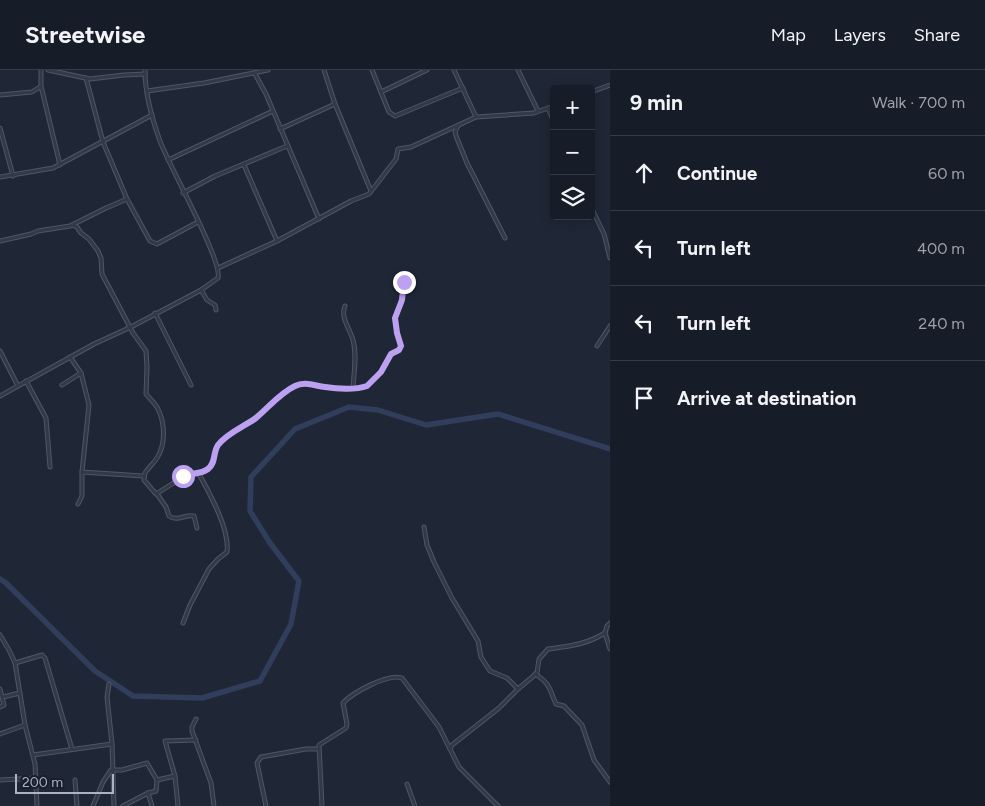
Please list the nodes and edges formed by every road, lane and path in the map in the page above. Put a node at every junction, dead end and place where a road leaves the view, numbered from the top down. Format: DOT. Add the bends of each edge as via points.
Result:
graph roads {
  1 [pos="42,70"];
  2 [pos="48,70"];
  3 [pos="268,70"];
  4 [pos="324,70"];
  5 [pos="372,70"];
  6 [pos="427,70"];
  7 [pos="454,70"];
  8 [pos="524,70"];
  9 [pos="519,71"];
  10 [pos="145,72"];
  11 [pos="255,74"];
  12 [pos="86,78"];
  13 [pos="610,85"];
  14 [pos="41,86"];
  15 [pos="463,88"];
  16 [pos="147,91"];
  17 [pos="595,91"];
  18 [pos="381,92"];
  19 [pos="0,95"];
  20 [pos="335,104"];
  21 [pos="548,108"];
  22 [pos="272,111"];
  23 [pos="538,111"];
  24 [pos="550,113"];
  25 [pos="152,115"];
  26 [pos="476,117"];
  27 [pos="458,125"];
  28 [pos="0,128"];
  29 [pos="280,129"];
  30 [pos="104,142"];
  31 [pos="288,145"];
  32 [pos="168,160"];
  33 [pos="60,165"];
  34 [pos="244,165"];
  35 [pos="13,176"];
  36 [pos="0,177"];
  37 [pos="372,192"];
  38 [pos="184,193"];
  39 [pos="127,199"];
  40 [pos="595,216"];
  41 [pos="319,220"];
  42 [pos="198,222"];
  43 [pos="72,225"];
  44 [pos="505,238"];
  45 [pos="0,240"];
  46 [pos="277,241"];
  47 [pos="610,258"];
  48 [pos="218,268"];
  49 [pos="404,282"];
  50 [pos="201,290"];
  51 [pos="345,306"];
  52 [pos="216,310"];
  53 [pos="155,313"];
  54 [pos="610,326"];
  55 [pos="131,327"];
  56 [pos="597,346"];
  57 [pos="0,351"];
  58 [pos="70,357"];
  59 [pos="81,374"];
  60 [pos="26,381"];
  61 [pos="62,385"];
  62 [pos="191,385"];
  63 [pos="18,386"];
  64 [pos="353,388"];
  65 [pos="0,396"];
  66 [pos="50,467"];
  67 [pos="82,472"];
  68 [pos="199,474"];
  69 [pos="144,476"];
  70 [pos="157,494"];
  71 [pos="78,504"];
  72 [pos="424,527"];
  73 [pos="197,528"];
  74 [pos="182,623"];
  75 [pos="610,623"];
  76 [pos="604,633"];
  77 [pos="0,635"];
  78 [pos="610,649"];
  79 [pos="15,663"];
  80 [pos="535,674"];
  81 [pos="109,684"];
  82 [pos="0,689"];
  83 [pos="518,689"];
  84 [pos="20,693"];
  85 [pos="3,697"];
  86 [pos="0,708"];
  87 [pos="196,719"];
  88 [pos="25,725"];
  89 [pos="0,734"];
  90 [pos="196,740"];
  91 [pos="112,744"];
  92 [pos="72,749"];
  93 [pos="318,749"];
  94 [pos="450,749"];
  95 [pos="33,755"];
  96 [pos="114,770"];
  97 [pos="175,776"];
  98 [pos="36,778"];
  99 [pos="0,780"];
  100 [pos="75,780"];
  101 [pos="157,780"];
  102 [pos="610,782"];
  103 [pos="407,784"];
  104 [pos="148,793"];
  105 [pos="37,806"];
  106 [pos="77,806"];
  107 [pos="93,806"];
  108 [pos="114,806"];
  109 [pos="123,806"];
  110 [pos="152,806"];
  111 [pos="178,806"];
  112 [pos="214,806"];
  113 [pos="266,806"];
  114 [pos="322,806"];
  115 [pos="415,806"];
  116 [pos="498,806"];
  1 -- 14 [label="street"];
  2 -- 12 [label="street"];
  3 -- 11 [label="street"];
  4 -- 20 [label="street"];
  5 -- 18 [label="street"];
  6 -- 18 [label="street"];
  7 -- 15 [label="street"];
  8 -- 9 [label="street"];
  9 -- 23 [label="street"];
  10 -- 12 [label="street"];
  10 -- 16 [label="street"];
  11 -- 16 [label="street"];
  11 -- 22 [label="street"];
  12 -- 30 [label="street"];
  13 -- 17 [label="street"];
  14 -- 19 [label="street" via="32,92"];
  14 -- 33 [label="street"];
  15 -- 18 [label="street" via="397,116 389,112"];
  15 -- 26 [label="street"];
  16 -- 25 [label="street"];
  20 -- 29 [label="street"];
  20 -- 37 [label="street"];
  21 -- 23 [label="street"];
  21 -- 24 [label="street"];
  22 -- 29 [label="street"];
  22 -- 32 [label="street"];
  23 -- 26 [label="street" via="534,114"];
  25 -- 30 [label="street"];
  25 -- 32 [label="street"];
  26 -- 27 [label="street"];
  27 -- 37 [label="street" via="411,147 398,149 396,159"];
  27 -- 44 [label="street" via="455,132 466,162"];
  28 -- 35 [label="street"];
  29 -- 31 [label="street"];
  30 -- 33 [label="street"];
  30 -- 39 [label="street"];
  31 -- 34 [label="street"];
  31 -- 41 [label="street"];
  32 -- 38 [label="street"];
  33 -- 35 [label="street"];
  34 -- 38 [label="street"];
  34 -- 46 [label="street"];
  35 -- 36 [label="street"];
  37 -- 41 [label="street"];
  38 -- 42 [label="street"];
  39 -- 42 [label="street" via="151,243 160,242"];
  39 -- 43 [label="street"];
  40 -- 47 [label="street"];
  41 -- 46 [label="street"];
  42 -- 48 [label="street"];
  43 -- 45 [label="street"];
  43 -- 55 [label="street" via="89,239 101,257 102,274"];
  46 -- 48 [label="street"];
  48 -- 50 [label="street" via="218,278"];
  49 -- 64 [label="street" via="395,318 400,348 391,354 381,372 366,387"];
  50 -- 52 [label="street"];
  50 -- 53 [label="street"];
  51 -- 64 [label="street" via="343,315 353,342"];
  53 -- 55 [label="street"];
  53 -- 62 [label="street"];
  54 -- 56 [label="street"];
  55 -- 58 [label="street"];
  55 -- 69 [label="street" via="146,351 146,394 157,407 163,431 162,450"];
  57 -- 63 [label="street"];
  58 -- 59 [label="street"];
  58 -- 60 [label="street"];
  59 -- 61 [label="street"];
  59 -- 67 [label="street" via="89,405"];
  60 -- 63 [label="street"];
  60 -- 66 [label="street" via="46,418"];
  63 -- 65 [label="street"];
  64 -- 68 [label="street" via="295,386 220,443 210,467"];
  67 -- 69 [label="street"];
  67 -- 71 [label="street" via="82,498"];
  68 -- 70 [label="street" via="186,475"];
  68 -- 74 [label="street" via="219,516 227,550 208,571"];
  69 -- 70 [label="street"];
  70 -- 73 [label="street" via="171,518 194,516"];
  72 -- 83 [label="street" via="434,562 478,641 481,657 490,671 507,678"];
  75 -- 76 [label="street"];
  76 -- 78 [label="street"];
  76 -- 80 [label="street" via="572,646 548,649 538,659"];
  77 -- 79 [label="street"];
  79 -- 84 [label="street"];
  79 -- 92 [label="street" via="42,655 45,658"];
  80 -- 83 [label="street"];
  80 -- 102 [label="street" via="547,684 556,704 564,706 582,725 594,760"];
  81 -- 91 [label="street" via="107,697"];
  82 -- 85 [label="street"];
  83 -- 94 [label="street"];
  84 -- 85 [label="street"];
  84 -- 88 [label="street"];
  85 -- 86 [label="street" via="4,705"];
  87 -- 90 [label="street" via="192,727"];
  88 -- 89 [label="street"];
  88 -- 95 [label="street"];
  90 -- 97 [label="street" via="165,742"];
  90 -- 112 [label="street" via="211,783"];
  91 -- 92 [label="street"];
  91 -- 96 [label="street"];
  92 -- 95 [label="street"];
  93 -- 94 [label="street" via="321,742 346,728 345,701 366,687 397,677 402,678 439,727"];
  93 -- 113 [label="street" via="259,759 257,763"];
  93 -- 114 [label="street"];
  94 -- 116 [label="street" via="459,767"];
  95 -- 98 [label="street"];
  96 -- 101 [label="street" via="146,763"];
  96 -- 107 [label="street" via="108,772"];
  96 -- 108 [label="street"];
  97 -- 101 [label="street"];
  97 -- 111 [label="street"];
  98 -- 99 [label="street"];
  98 -- 105 [label="street"];
  100 -- 106 [label="street"];
  101 -- 104 [label="street" via="156,790"];
  103 -- 115 [label="street"];
  104 -- 109 [label="street"];
  104 -- 110 [label="street"];
}
